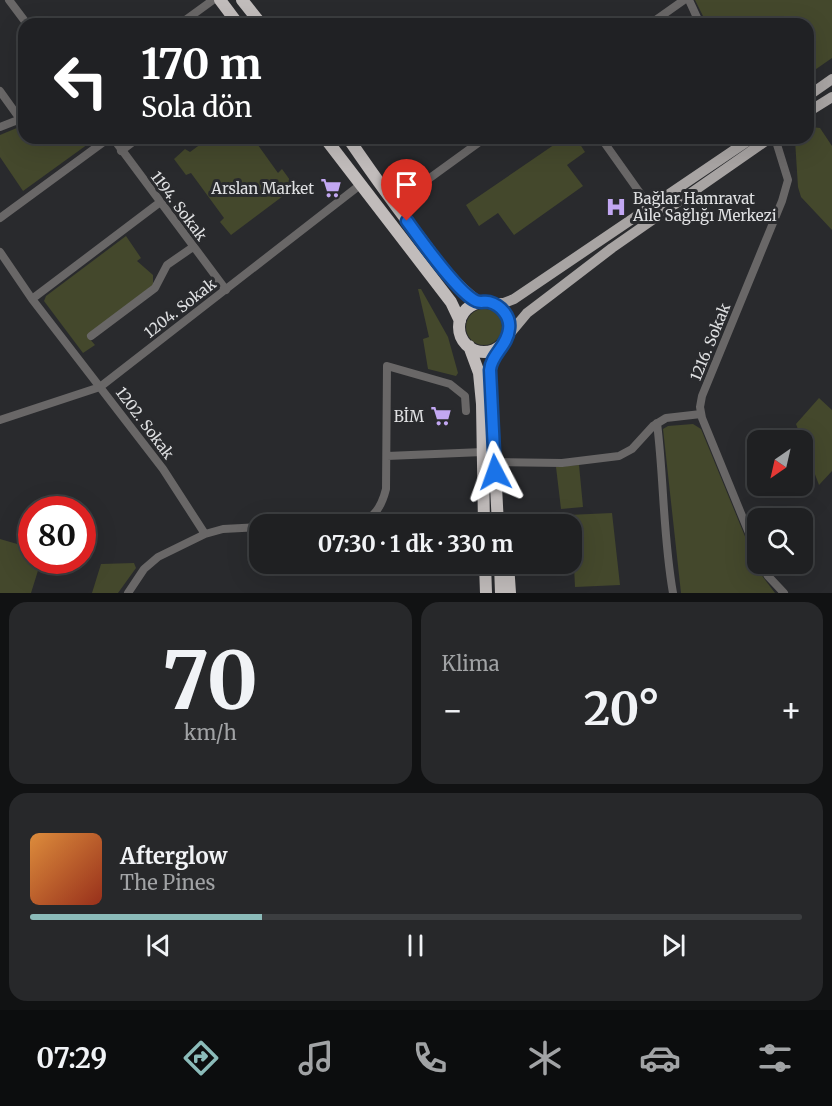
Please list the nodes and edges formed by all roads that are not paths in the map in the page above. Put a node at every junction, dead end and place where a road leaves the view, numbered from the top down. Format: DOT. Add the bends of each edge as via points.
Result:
graph roads {
  1 [pos="9,0"];
  2 [pos="213,0"];
  3 [pos="220,0"];
  4 [pos="243,0"];
  5 [pos="684,0"];
  6 [pos="688,0"];
  7 [pos="22,18"];
  8 [pos="188,18"];
  9 [pos="234,18"];
  10 [pos="256,18"];
  11 [pos="658,18"];
  12 [pos="697,18"];
  13 [pos="832,79"];
  14 [pos="0,91"];
  15 [pos="814,92"];
  16 [pos="832,96"];
  17 [pos="814,108"];
  18 [pos="18,113"];
  19 [pos="18,120"];
  20 [pos="0,127"];
  21 [pos="103,144"];
  22 [pos="116,144"];
  23 [pos="131,144"];
  24 [pos="330,144"];
  25 [pos="352,144"];
  26 [pos="477,144"];
  27 [pos="605,144"];
  28 [pos="743,144"];
  29 [pos="763,144"];
  30 [pos="774,144"];
  31 [pos="122,151"];
  32 [pos="360,184"];
  33 [pos="159,203"];
  34 [pos="394,204"];
  35 [pos="650,207"];
  36 [pos="0,218"];
  37 [pos="193,247"];
  38 [pos="0,252"];
  39 [pos="226,290"];
  40 [pos="32,299"];
  41 [pos="477,302"];
  42 [pos="493,303"];
  43 [pos="460,321"];
  44 [pos="91,336"];
  45 [pos="505,341"];
  46 [pos="469,346"];
  47 [pos="100,387"];
  48 [pos="466,411"];
  49 [pos="701,414"];
  50 [pos="0,420"];
  51 [pos="657,423"];
  52 [pos="483,452"];
  53 [pos="387,456"];
  54 [pos="495,467"];
  55 [pos="374,514"];
  56 [pos="484,514"];
  57 [pos="497,514"];
  58 [pos="505,514"];
  59 [pos="249,528"];
  60 [pos="747,528"];
  61 [pos="205,534"];
  62 [pos="485,574"];
  63 [pos="500,574"];
  64 [pos="509,574"];
  65 [pos="767,574"];
  66 [pos="128,593"];
  67 [pos="486,593"];
  68 [pos="501,593"];
  69 [pos="510,593"];
  70 [pos="672,593"];
  71 [pos="784,593"];
  1 -- 7 [label="street"];
  2 -- 8 [label="street"];
  3 -- 9 [label="highway"];
  4 -- 10 [label="highway"];
  5 -- 11 [label="street"];
  6 -- 12 [label="street"];
  13 -- 15 [label="main road"];
  14 -- 18 [label="street"];
  16 -- 17 [label="main road"];
  19 -- 20 [label="street"];
  21 -- 36 [label="street"];
  22 -- 31 [label="street, 1194. Sokak"];
  23 -- 31 [label="street"];
  24 -- 32 [label="highway"];
  25 -- 34 [label="highway"];
  26 -- 34 [label="street"];
  27 -- 35 [label="street"];
  28 -- 35 [label="main road"];
  29 -- 45 [label="main road" via="612,248 527,313"];
  30 -- 49 [label="street, 1216. Sokak" via="788,180 702,396"];
  31 -- 33 [label="street, 1194. Sokak"];
  32 -- 39 [label="street, 1204. Sokak"];
  32 -- 43 [label="highway" via="450,302"];
  33 -- 37 [label="street, 1194. Sokak"];
  33 -- 40 [label="street"];
  34 -- 41 [label="highway" via="464,292"];
  35 -- 42 [label="main road" via="514,299"];
  37 -- 39 [label="street, 1194. Sokak"];
  37 -- 44 [label="street" via="168,265 155,288"];
  38 -- 40 [label="street, 1202. Sokak"];
  39 -- 47 [label="street, 1204. Sokak"];
  40 -- 47 [label="street, 1202. Sokak"];
  41 -- 42 [label="highway"];
  41 -- 43 [label="highway" via="466,309"];
  42 -- 45 [label="highway" via="506,313 509,329"];
  43 -- 46 [label="highway" via="461,335"];
  45 -- 46 [label="highway" via="496,349 482,352"];
  45 -- 54 [label="highway" via="490,363"];
  46 -- 52 [label="highway" via="479,373"];
  47 -- 50 [label="street, 1204. Sokak"];
  47 -- 61 [label="street, 1202. Sokak" via="163,469"];
  48 -- 53 [label="street" via="465,396 450,384 387,366"];
  49 -- 51 [label="street" via="666,418"];
  49 -- 60 [label="street"];
  51 -- 54 [label="street" via="632,449 619,456"];
  51 -- 70 [label="street"];
  52 -- 53 [label="street"];
  52 -- 56 [label="highway"];
  53 -- 55 [label="street" via="386,489"];
  54 -- 57 [label="highway"];
  54 -- 58 [label="highway" via="504,492"];
  59 -- 61 [label="street"];
  61 -- 66 [label="street" via="158,557 144,569"];
  62 -- 67 [label="highway"];
  63 -- 68 [label="highway"];
  64 -- 69 [label="highway"];
  65 -- 71 [label="street"];
}
